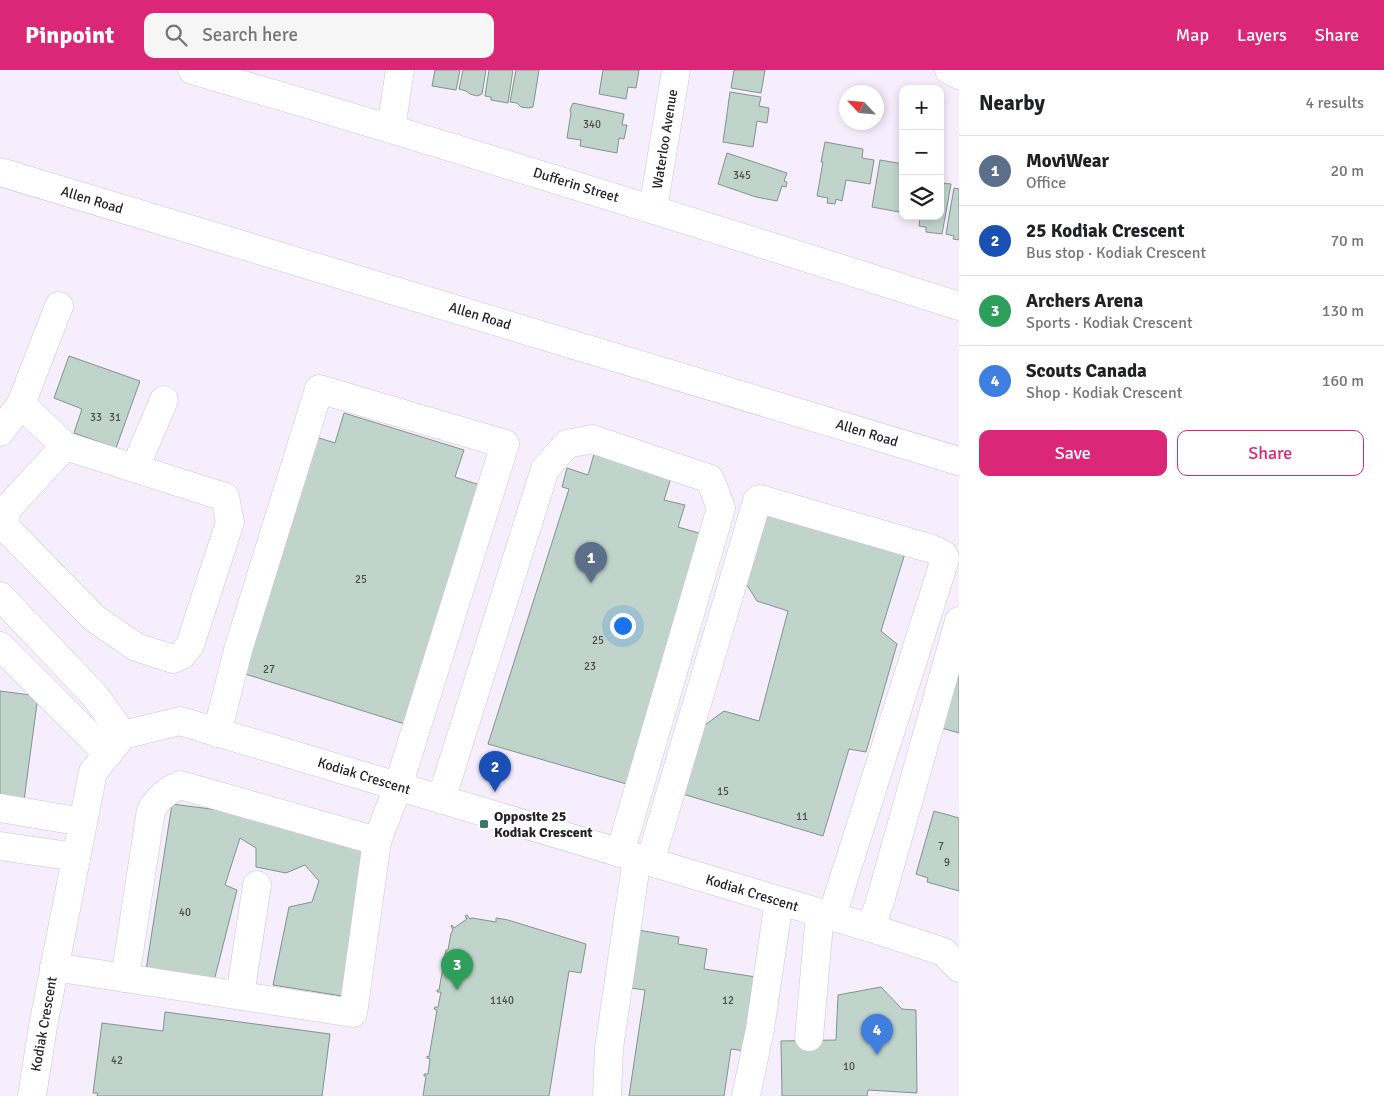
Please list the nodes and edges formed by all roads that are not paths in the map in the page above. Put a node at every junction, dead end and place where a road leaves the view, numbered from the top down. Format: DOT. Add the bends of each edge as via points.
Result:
graph roads {
  1 [pos="192,70"];
  2 [pos="400,70"];
  3 [pos="676,70"];
  4 [pos="949,70"];
  5 [pos="959,75"];
  6 [pos="391,128"];
  7 [pos="0,172"];
  8 [pos="654,209"];
  9 [pos="59,306"];
  10 [pos="959,306"];
  11 [pos="164,400"];
  12 [pos="21,404"];
  13 [pos="0,432"];
  14 [pos="65,446"];
  15 [pos="959,461"];
  16 [pos="135,468"];
  17 [pos="0,596"];
  18 [pos="959,621"];
  19 [pos="5,656"];
  20 [pos="217,733"];
  21 [pos="115,744"];
  22 [pos="398,787"];
  23 [pos="441,800"];
  24 [pos="0,808"];
  25 [pos="83,822"];
  26 [pos="377,840"];
  27 [pos="0,846"];
  28 [pos="76,856"];
  29 [pos="635,858"];
  30 [pos="257,885"];
  31 [pos="779,900"];
  32 [pos="826,914"];
  33 [pos="871,928"];
  34 [pos="54,967"];
  35 [pos="959,968"];
  36 [pos="125,978"];
  37 [pos="240,996"];
  38 [pos="809,1037"];
  39 [pos="32,1096"];
  40 [pos="607,1096"];
  41 [pos="746,1096"];
  1 -- 6 [label="street, Dufferin Street"];
  2 -- 6 [label="street"];
  3 -- 8 [label="street, Waterloo Avenue"];
  4 -- 5 [label="street"];
  6 -- 8 [label="street, Dufferin Street"];
  7 -- 15 [label="street, Allen Road"];
  8 -- 10 [label="street, Dufferin Street"];
  9 -- 12 [label="street"];
  11 -- 16 [label="street"];
  12 -- 13 [label="street"];
  12 -- 14 [label="street"];
  14 -- 16 [label="street"];
  14 -- 16 [label="street" via="6,510 5,527 94,618 136,647 173,659 182,655 190,645 230,522 229,510 225,497"];
  17 -- 21 [label="street" via="95,696"];
  18 -- 33 [label="street"];
  19 -- 21 [label="street"];
  20 -- 21 [label="street, Kodiak Crescent" via="180,721"];
  20 -- 22 [label="street, Kodiak Crescent"];
  20 -- 22 [label="street" via="238,650 319,389 504,444"];
  21 -- 25 [label="street, Kodiak Crescent" via="93,772"];
  22 -- 23 [label="street, Kodiak Crescent"];
  22 -- 26 [label="street"];
  23 -- 29 [label="street, Kodiak Crescent"];
  23 -- 29 [label="street" via="545,469 567,444 592,439 710,479 722,508"];
  24 -- 25 [label="street"];
  25 -- 28 [label="street, Kodiak Crescent"];
  26 -- 36 [label="street" via="180,785 169,790 158,798 151,810"];
  26 -- 37 [label="street" via="353,1013"];
  27 -- 28 [label="street"];
  28 -- 34 [label="street, Kodiak Crescent"];
  29 -- 31 [label="street, Kodiak Crescent"];
  29 -- 32 [label="street" via="758,501 932,549 944,555 945,559"];
  29 -- 40 [label="street" via="609,1048"];
  30 -- 37 [label="street"];
  31 -- 32 [label="street, Kodiak Crescent"];
  31 -- 41 [label="street" via="760,1029"];
  32 -- 33 [label="street, Kodiak Crescent"];
  32 -- 38 [label="street"];
  33 -- 35 [label="street, Kodiak Crescent" via="944,952"];
  34 -- 36 [label="street"];
  34 -- 39 [label="street, Kodiak Crescent"];
  36 -- 37 [label="street"];
}
